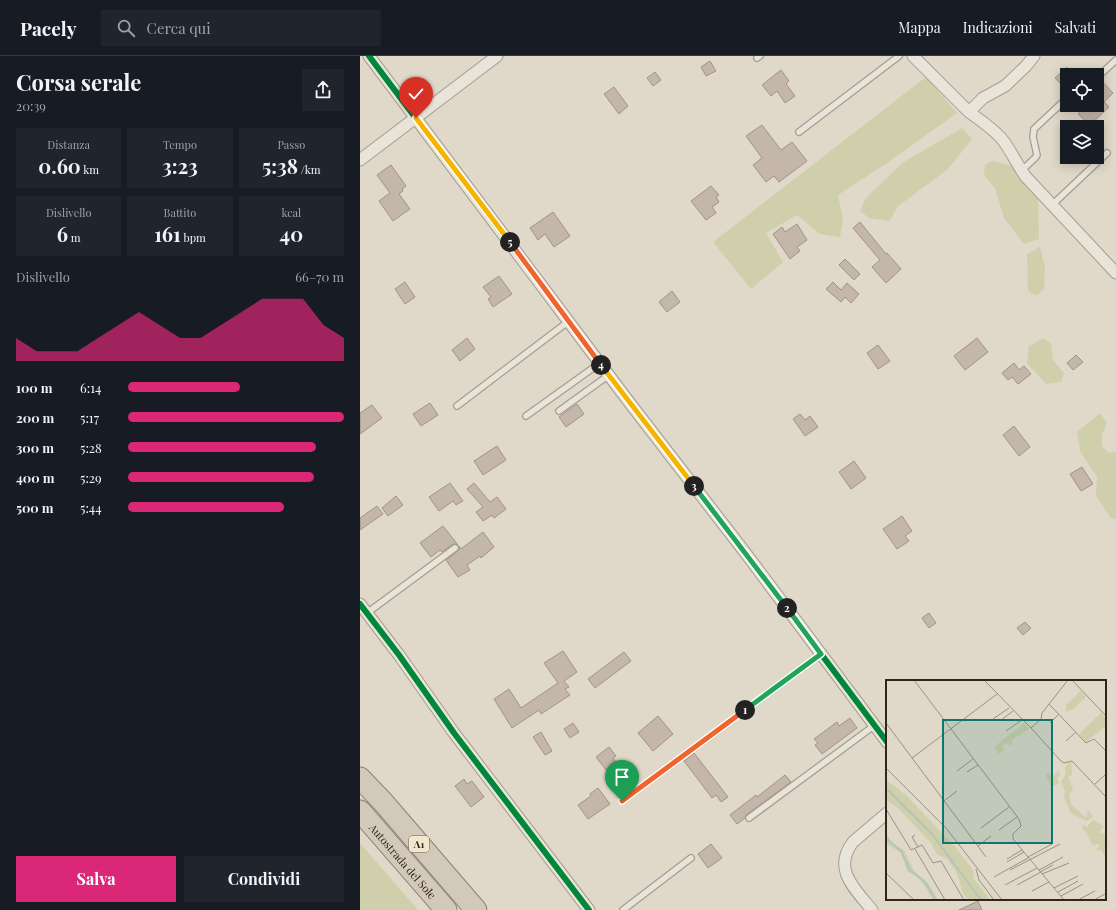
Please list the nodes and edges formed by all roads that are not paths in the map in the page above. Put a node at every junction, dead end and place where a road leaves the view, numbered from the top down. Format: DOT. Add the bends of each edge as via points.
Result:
graph roads {
  1 [pos="369,56"];
  2 [pos="497,56"];
  3 [pos="899,56"];
  4 [pos="913,56"];
  5 [pos="1034,56"];
  6 [pos="1116,60"];
  7 [pos="1104,71"];
  8 [pos="1060,105"];
  9 [pos="969,112"];
  10 [pos="416,118"];
  11 [pos="799,132"];
  12 [pos="1107,153"];
  13 [pos="360,160"];
  14 [pos="1021,171"];
  15 [pos="1052,205"];
  16 [pos="1116,274"];
  17 [pos="569,321"];
  18 [pos="600,364"];
  19 [pos="609,375"];
  20 [pos="457,406"];
  21 [pos="559,411"];
  22 [pos="526,416"];
  23 [pos="455,548"];
  24 [pos="363,608"];
  25 [pos="821,654"];
  26 [pos="875,725"];
  27 [pos="886,741"];
  28 [pos="360,778"];
  29 [pos="622,801"];
  30 [pos="360,812"];
  31 [pos="886,814"];
  32 [pos="749,818"];
  33 [pos="691,858"];
  34 [pos="446,910"];
  35 [pos="476,910"];
  36 [pos="589,910"];
  37 [pos="623,910"];
  38 [pos="872,910"];
  1 -- 10 [label="street"];
  2 -- 10 [label="street"];
  3 -- 11 [label="lane"];
  4 -- 9 [label="street"];
  5 -- 9 [label="street" via="1005,86 983,98"];
  6 -- 7 [label="lane"];
  8 -- 14 [label="lane" via="1034,129 1037,155"];
  9 -- 14 [label="street" via="1001,138"];
  10 -- 13 [label="street"];
  10 -- 17 [label="street"];
  12 -- 15 [label="lane"];
  14 -- 15 [label="street"];
  15 -- 16 [label="street"];
  17 -- 18 [label="street"];
  17 -- 20 [label="lane"];
  18 -- 19 [label="street"];
  18 -- 22 [label="lane"];
  19 -- 21 [label="lane"];
  19 -- 25 [label="street"];
  23 -- 24 [label="lane"];
  24 -- 36 [label="street" via="454,733"];
  25 -- 26 [label="street"];
  25 -- 29 [label="lane"];
  26 -- 27 [label="street"];
  26 -- 32 [label="lane"];
  28 -- 35 [label="highway, Autostrada del Sole / A1"];
  30 -- 34 [label="highway, Autostrada del Sole / A1"];
  31 -- 38 [label="street" via="849,846 845,857 848,879"];
  33 -- 37 [label="lane"];
}
